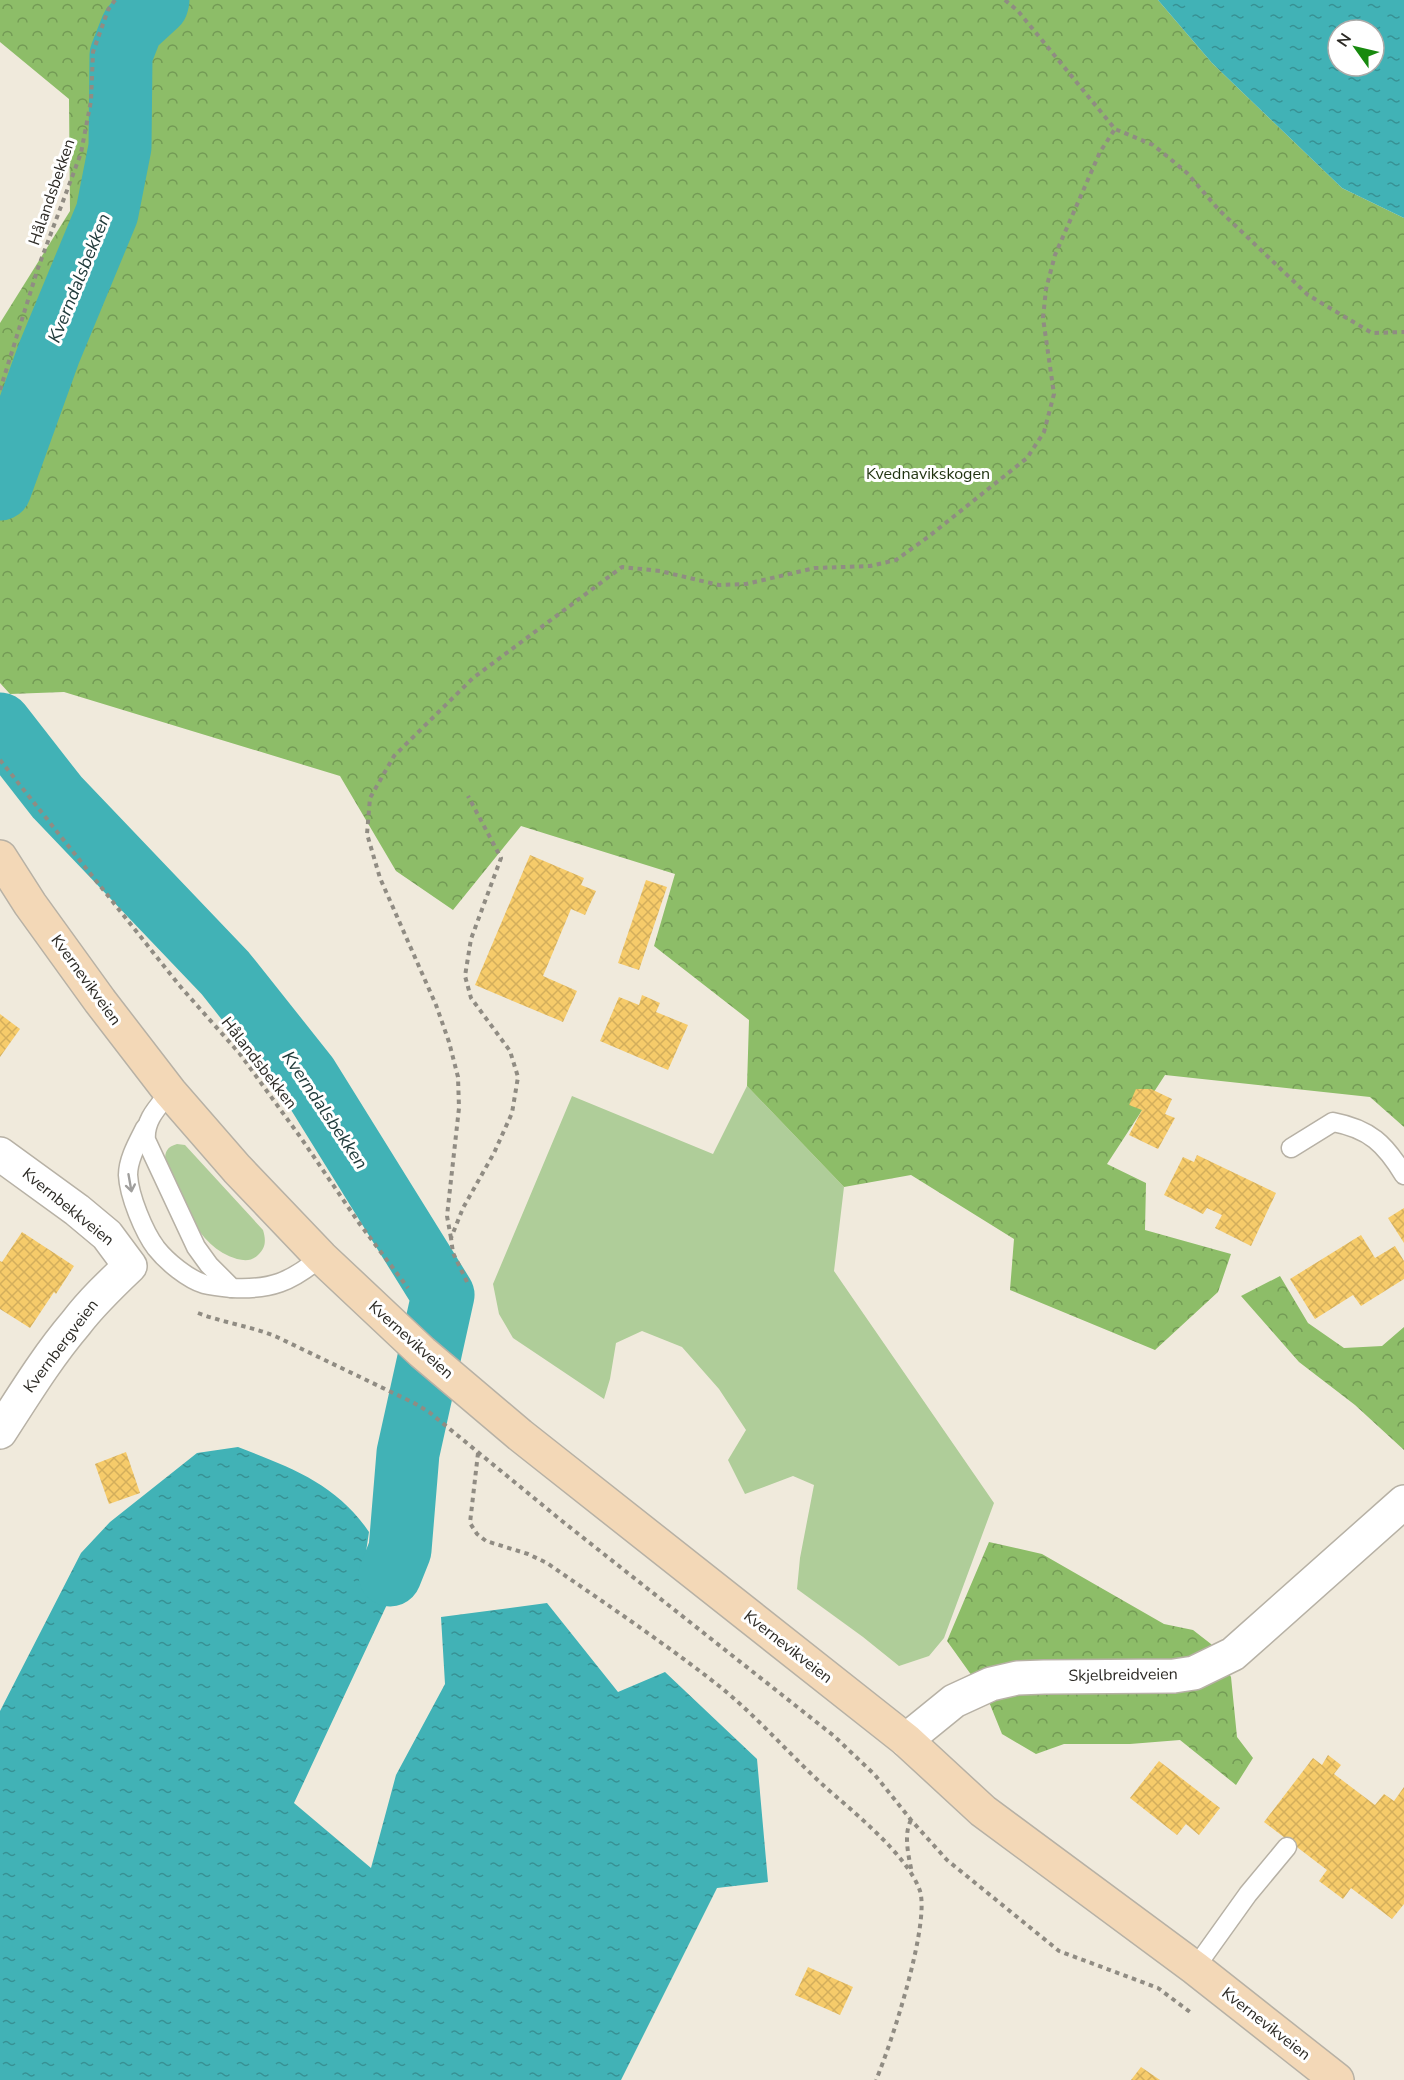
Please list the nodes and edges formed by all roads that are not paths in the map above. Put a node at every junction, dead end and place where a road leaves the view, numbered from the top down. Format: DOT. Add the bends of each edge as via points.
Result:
graph roads {
  1 [pos="0,857"];
  2 [pos="170,1092"];
  3 [pos="144,1128"];
  4 [pos="1291,1148"];
  5 [pos="0,1154"];
  6 [pos="1404,1175"];
  7 [pos="321,1257"];
  8 [pos="130,1266"];
  9 [pos="232,1288"];
  10 [pos="0,1432"];
  11 [pos="1404,1502"];
  12 [pos="906,1740"];
  13 [pos="1287,1847"];
  14 [pos="1195,1968"];
  15 [pos="1337,2080"];
  1 -- 2 [label="main road, Kvernevikveien" via="93,992"];
  2 -- 3 [label="lane"];
  2 -- 7 [label="main road, Kvernevikveien"];
  3 -- 9 [label="lane" via="152,1156 196,1247"];
  3 -- 9 [label="lane, one-way" via="128,1175 142,1222 157,1249 179,1270 203,1284"];
  4 -- 6 [label="lane" via="1333,1122 1353,1126 1373,1136"];
  5 -- 8 [label="street, Kvernbekkveien" via="107,1235"];
  7 -- 9 [label="lane" via="284,1282 250,1289"];
  7 -- 12 [label="main road, Kvernevikveien" via="422,1352 520,1435"];
  8 -- 10 [label="street, Kvernbergveien" via="75,1323"];
  11 -- 12 [label="street, Skjelbreidveien" via="1233,1654 1194,1673 1035,1677 991,1684 954,1701"];
  12 -- 14 [label="main road, Kvernevikveien" via="983,1811"];
  13 -- 14 [label="lane"];
  14 -- 15 [label="main road, Kvernevikveien"];
}
